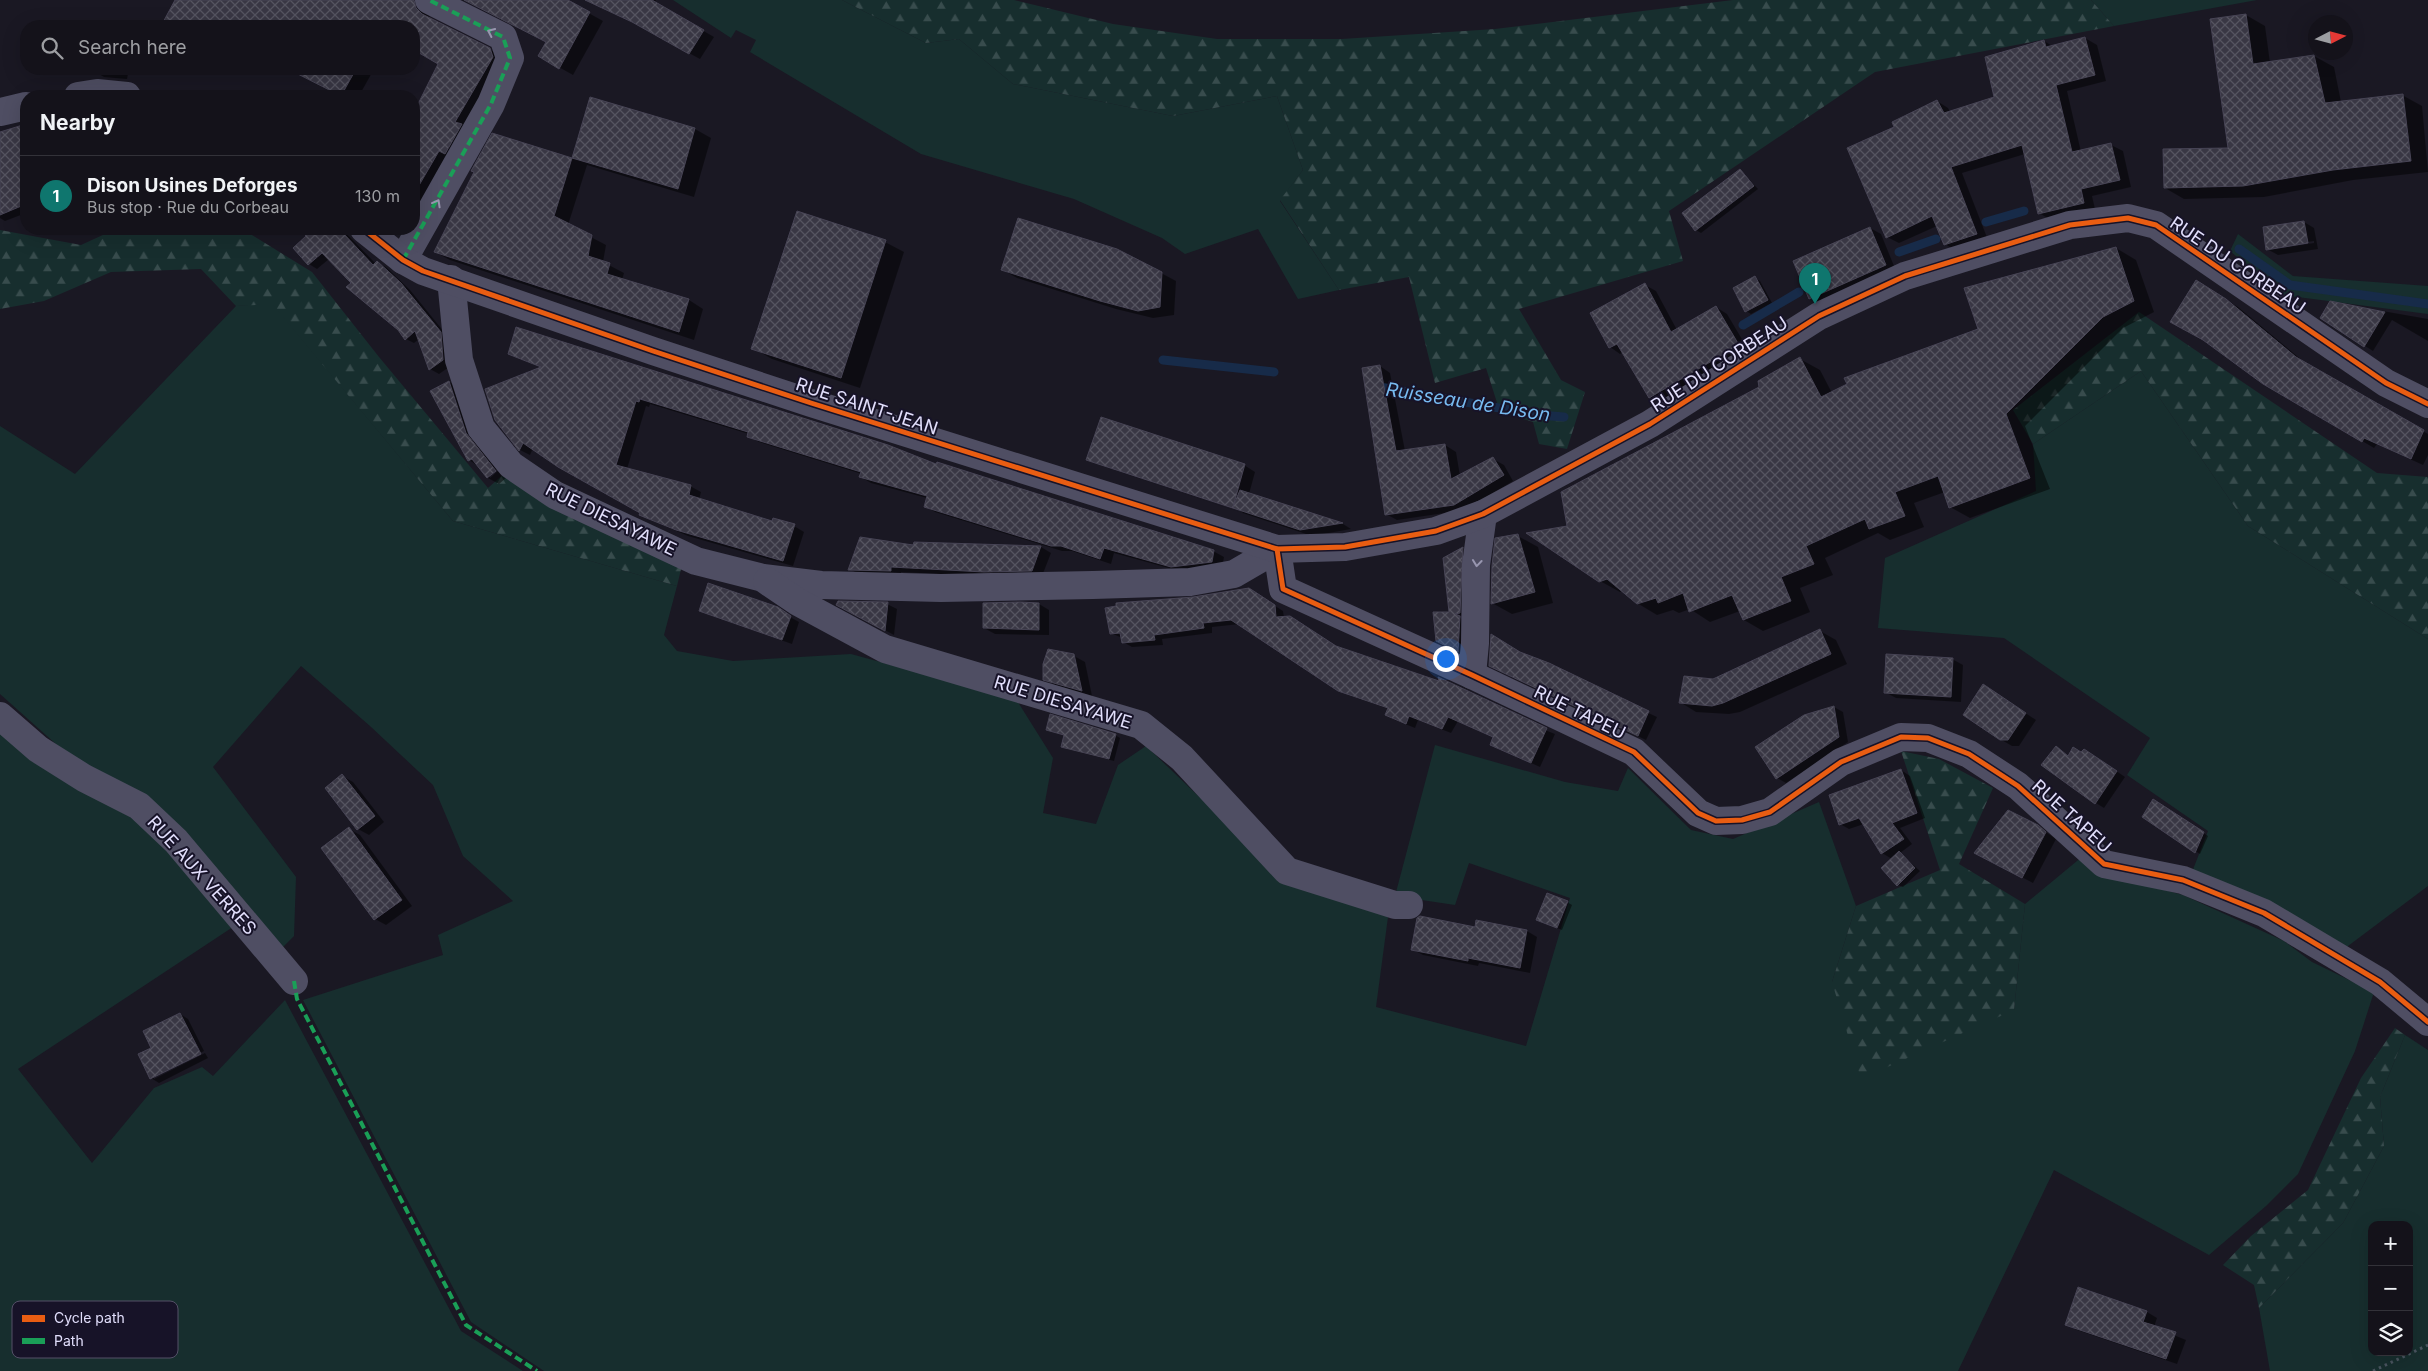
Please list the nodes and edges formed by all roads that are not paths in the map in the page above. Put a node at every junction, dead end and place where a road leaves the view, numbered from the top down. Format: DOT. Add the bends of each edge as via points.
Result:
graph roads {
  1 [pos="429,0"];
  2 [pos="20,107"];
  3 [pos="0,112"];
  4 [pos="420,230"];
  5 [pos="372,235"];
  6 [pos="417,235"];
  7 [pos="403,260"];
  8 [pos="451,279"];
  9 [pos="2428,404"];
  10 [pos="1484,514"];
  11 [pos="1277,549"];
  12 [pos="763,578"];
  13 [pos="1472,675"];
  14 [pos="0,716"];
  15 [pos="1409,906"];
  16 [pos="294,981"];
  17 [pos="2428,1022"];
  4 -- 1 [label="street, one-way" via="491,104 510,58 503,37"];
  2 -- 3 [label="street"];
  5 -- 7 [label="street, RUE SAINT-JEAN"];
  7 -- 6 [label="street, one-way"];
  7 -- 8 [label="street, RUE SAINT-JEAN"];
  8 -- 11 [label="street, RUE SAINT-JEAN" via="802,400"];
  8 -- 12 [label="street, RUE DIESAYAWE" via="459,360 481,428 511,465 556,495 696,561"];
  9 -- 10 [label="street, RUE DU CORBEAU" via="2386,383 2156,225 2128,218 2070,225 1905,276 1818,316 1650,424"];
  10 -- 11 [label="street, RUE DU CORBEAU" via="1436,531 1363,544"];
  10 -- 13 [label="street, one-way" via="1476,565"];
  11 -- 12 [label="street, RUE DIESAYAWE" via="1234,574 1190,582 941,588 821,585"];
  11 -- 13 [label="street, RUE TAPEU" via="1283,589"];
  12 -- 15 [label="street, RUE DIESAYAWE" via="798,602 886,649 1141,725 1182,758 1287,871 1396,905"];
  13 -- 17 [label="street, RUE TAPEU" via="1634,752 1698,813 1716,821 1742,820 1770,812 1841,762 1901,737 1928,738 1969,754 2018,786 2104,864 2183,880 2264,914 2380,982"];
  14 -- 16 [label="street, RUE AUX VERRES" via="38,750 139,806 176,841"];
}
